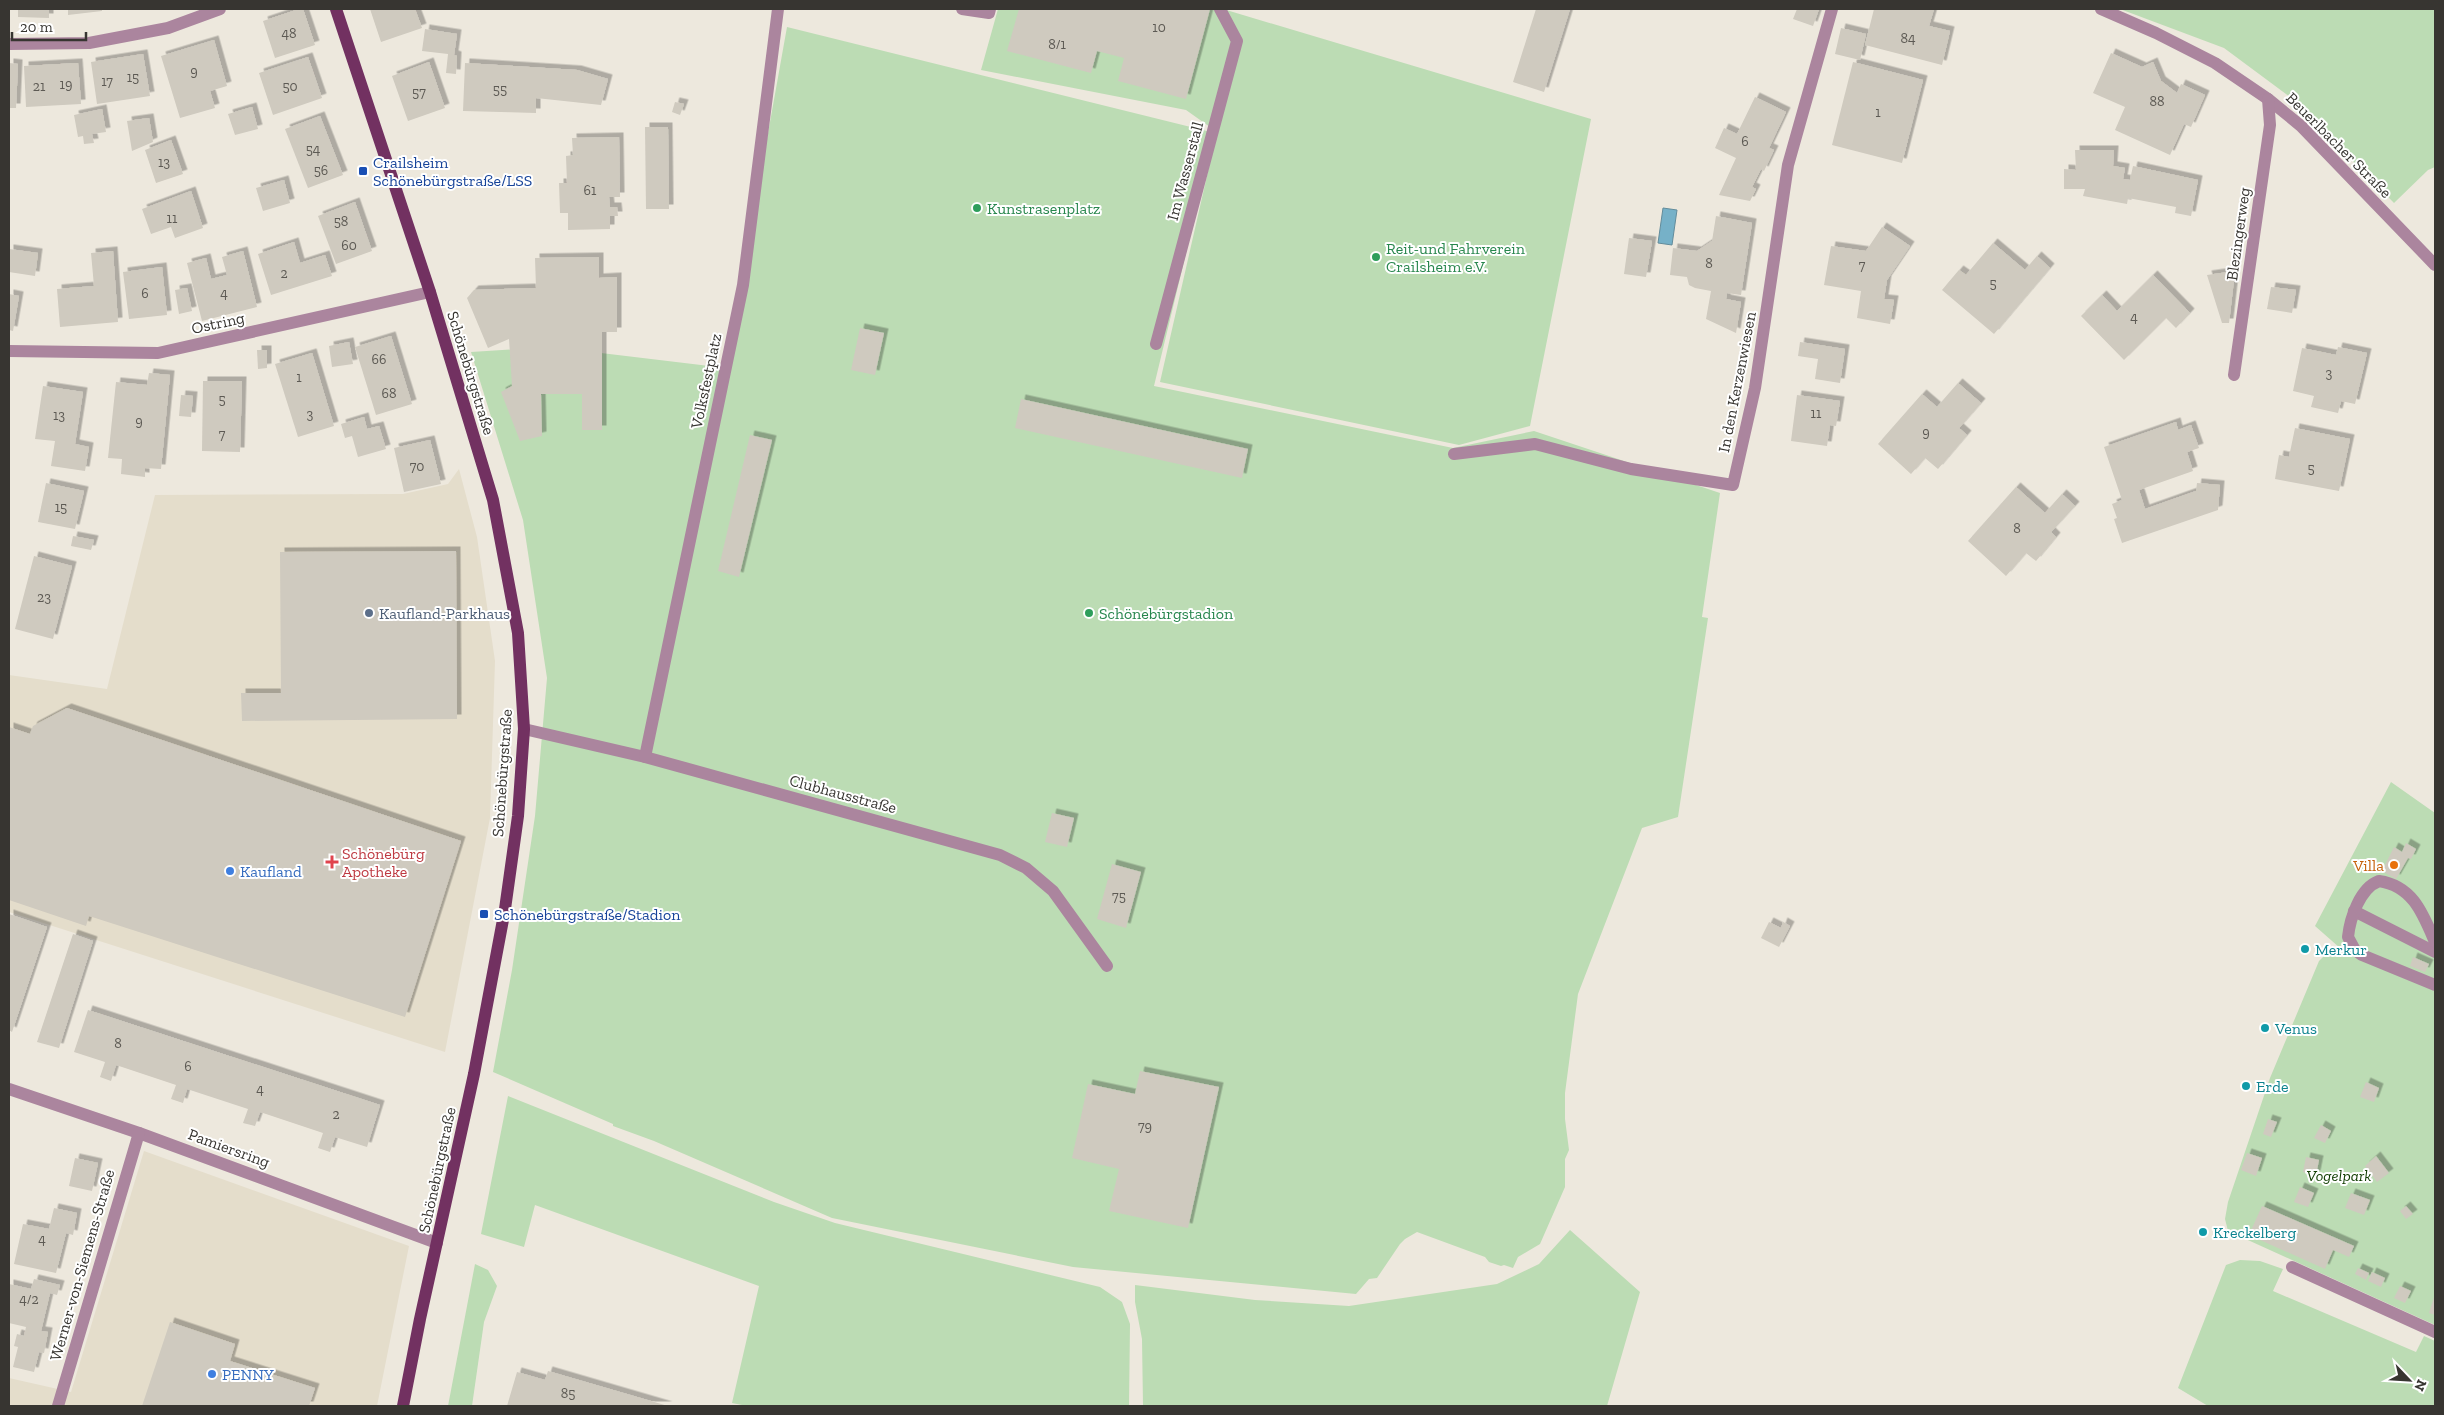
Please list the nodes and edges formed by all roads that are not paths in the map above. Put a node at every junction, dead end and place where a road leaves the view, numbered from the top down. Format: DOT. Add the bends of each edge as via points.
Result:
graph roads {
  1 [pos="220,9"];
  2 [pos="336,9"];
  3 [pos="778,9"];
  4 [pos="962,9"];
  5 [pos="990,9"];
  6 [pos="1220,9"];
  7 [pos="1832,9"];
  8 [pos="2101,9"];
  9 [pos="9,44"];
  10 [pos="2268,98"];
  11 [pos="2435,265"];
  12 [pos="430,292"];
  13 [pos="1156,344"];
  14 [pos="9,351"];
  15 [pos="2234,375"];
  16 [pos="1454,454"];
  17 [pos="524,729"];
  18 [pos="645,756"];
  19 [pos="2354,911"];
  20 [pos="2435,942"];
  21 [pos="2435,952"];
  22 [pos="1107,966"];
  23 [pos="2435,985"];
  24 [pos="9,1088"];
  25 [pos="139,1132"];
  26 [pos="438,1242"];
  27 [pos="2292,1267"];
  28 [pos="2435,1332"];
  29 [pos="58,1406"];
  30 [pos="403,1406"];
  1 -- 9 [label="street" via="168,28 89,43"];
  2 -- 12 [label="main road, Schönebürgstraße"];
  3 -- 18 [label="street, Volksfestplatz" via="743,285"];
  4 -- 5 [label="street" via="989,12"];
  6 -- 13 [label="street, Im Wasserstall" via="1237,41"];
  7 -- 16 [label="street, In den Kerzenwiesen" via="1788,165 1755,388 1733,485 1631,469 1535,444"];
  8 -- 10 [label="street, Beuerlbacher Straße" via="2215,63"];
  10 -- 11 [label="street, Beuerlbacher Straße" via="2301,126"];
  10 -- 15 [label="street, Blezingerweg" via="2270,125"];
  12 -- 14 [label="street, Ostring" via="158,353"];
  12 -- 17 [label="main road, Schönebürgstraße" via="493,500 518,633"];
  17 -- 18 [label="street, Clubhausstraße"];
  17 -- 26 [label="main road, Schönebürgstraße" via="518,816 505,909"];
  18 -- 22 [label="street, Clubhausstraße" via="1000,855 1026,868 1053,891"];
  19 -- 20 [label="street" via="2373,883 2385,882 2414,899"];
  19 -- 21 [label="street"];
  19 -- 23 [label="street" via="2348,937 2355,950"];
  24 -- 25 [label="street, Pamiersring"];
  25 -- 26 [label="street, Pamiersring"];
  25 -- 29 [label="street, Werner-von-Siemens-Straße"];
  26 -- 30 [label="main road, Schönebürgstraße"];
  27 -- 28 [label="street"];
}
